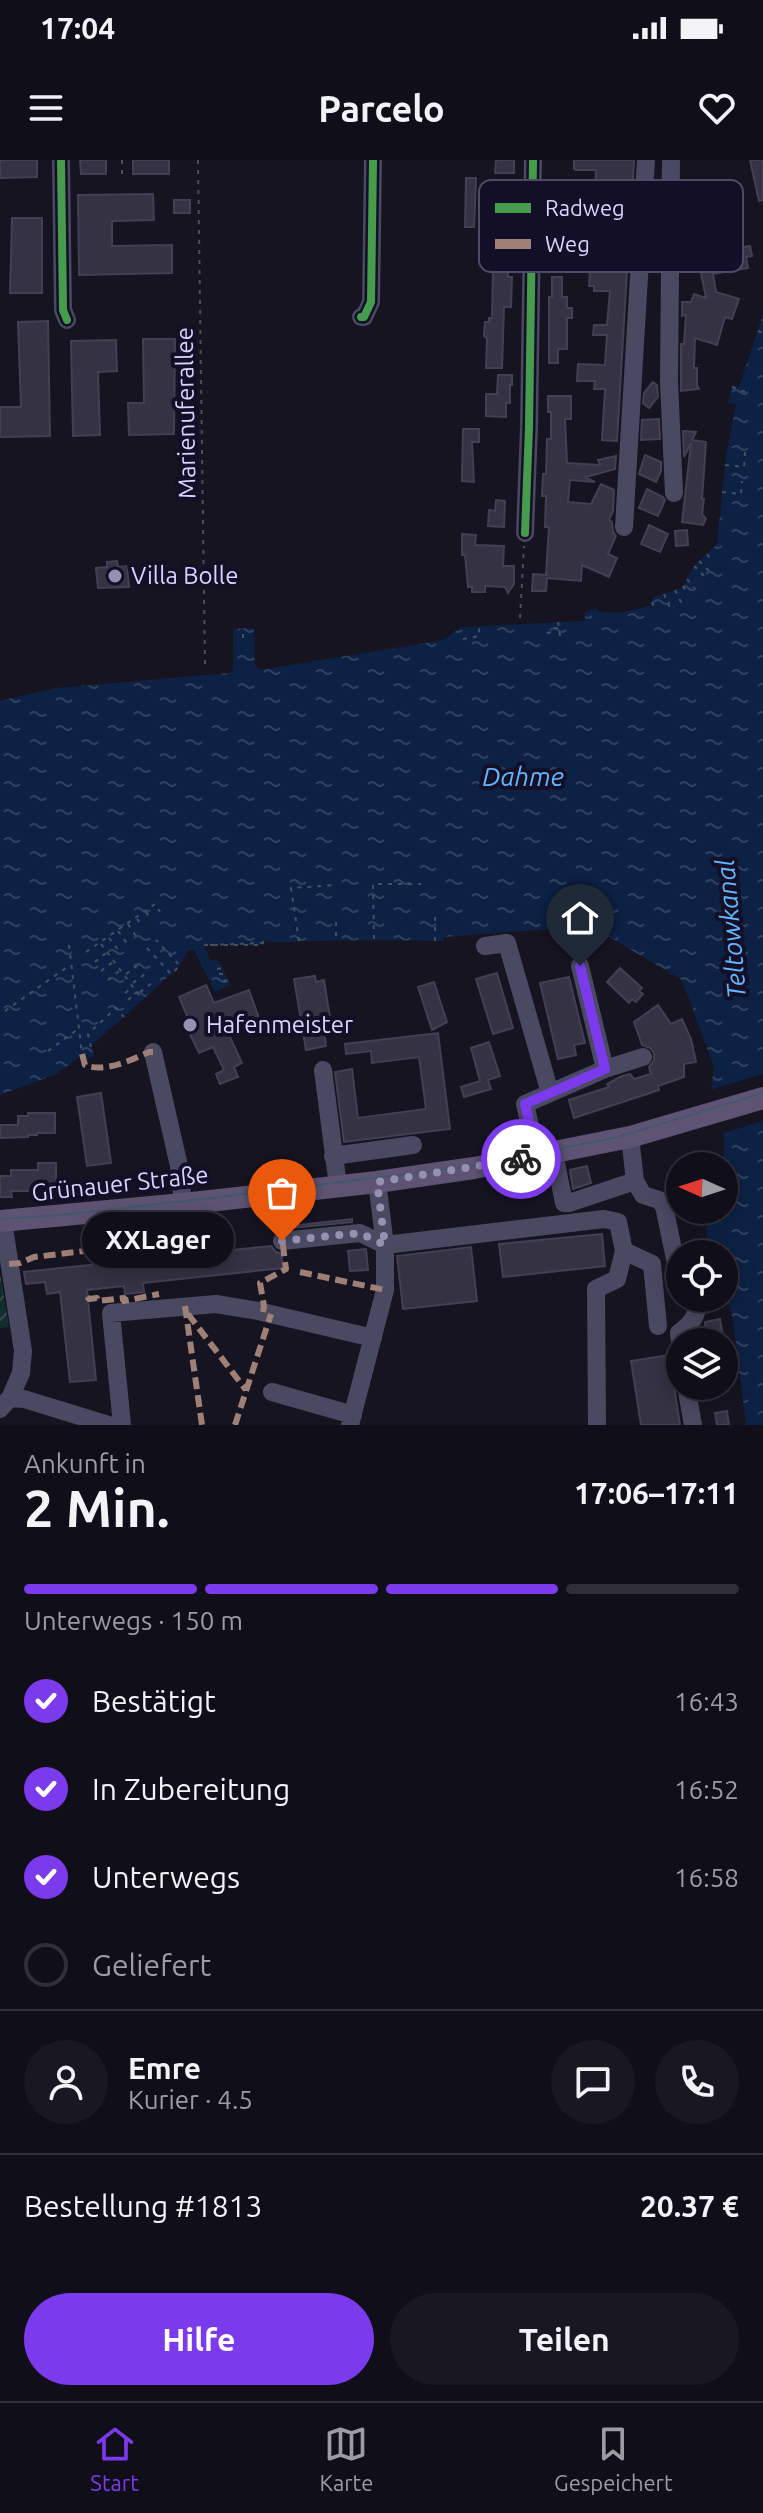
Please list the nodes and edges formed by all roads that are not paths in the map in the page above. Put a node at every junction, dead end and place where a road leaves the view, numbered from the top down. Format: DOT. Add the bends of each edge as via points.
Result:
graph roads {
  1 [pos="61,160"];
  2 [pos="373,160"];
  3 [pos="533,160"];
  4 [pos="646,160"];
  5 [pos="671,160"];
  6 [pos="533,180"];
  7 [pos="645,180"];
  8 [pos="671,180"];
  9 [pos="531,272"];
  10 [pos="639,272"];
  11 [pos="670,272"];
  12 [pos="361,317"];
  13 [pos="67,320"];
  14 [pos="674,493"];
  15 [pos="624,527"];
  16 [pos="525,533"];
  17 [pos="485,946"];
  18 [pos="580,966"];
  19 [pos="153,1052"];
  20 [pos="643,1057"];
  21 [pos="605,1069"];
  22 [pos="323,1070"];
  23 [pos="550,1093"];
  24 [pos="763,1098"];
  25 [pos="630,1137"];
  26 [pos="413,1145"];
  27 [pos="545,1154"];
  28 [pos="333,1156"];
  29 [pos="635,1181"];
  30 [pos="377,1182"];
  31 [pos="338,1186"];
  32 [pos="183,1204"];
  33 [pos="2,1221"];
  34 [pos="671,1240"];
  35 [pos="282,1241"];
  36 [pos="385,1245"];
  37 [pos="624,1251"];
  38 [pos="698,1312"];
  39 [pos="658,1326"];
  40 [pos="686,1328"];
  41 [pos="373,1338"];
  42 [pos="272,1392"];
  43 [pos="689,1400"];
  44 [pos="5,1403"];
  45 [pos="351,1420"];
  46 [pos="109,1425"];
  47 [pos="122,1425"];
  48 [pos="597,1425"];
  49 [pos="693,1425"];
  1 -- 13 [label="street"];
  2 -- 12 [label="street" via="371,302"];
  3 -- 6 [label="street"];
  4 -- 7 [label="street"];
  5 -- 8 [label="street"];
  9 -- 16 [label="street"];
  10 -- 15 [label="street"];
  11 -- 14 [label="street"];
  17 -- 23 [label="street" via="507,943"];
  18 -- 21 [label="street"];
  19 -- 32 [label="street"];
  20 -- 21 [label="street"];
  21 -- 23 [label="street"];
  22 -- 28 [label="street"];
  23 -- 27 [label="street" via="525,1104"];
  24 -- 25 [label="main road, Grünauer Straße"];
  25 -- 27 [label="main road, Grünauer Straße"];
  25 -- 29 [label="street"];
  26 -- 28 [label="street"];
  27 -- 29 [label="street" via="564,1203"];
  27 -- 30 [label="main road, Grünauer Straße"];
  28 -- 31 [label="street"];
  29 -- 34 [label="street" via="643,1195 664,1206"];
  30 -- 31 [label="main road, Grünauer Straße"];
  30 -- 36 [label="street"];
  31 -- 32 [label="main road, Grünauer Straße"];
  32 -- 33 [label="main road, Grünauer Straße"];
  33 -- 44 [label="street" via="23,1351 21,1373"];
  35 -- 36 [label="street" via="360,1233"];
  36 -- 37 [label="street" via="604,1219 620,1225"];
  36 -- 41 [label="street" via="385,1290"];
  37 -- 39 [label="street" via="652,1264"];
  37 -- 48 [label="street" via="617,1279 596,1289"];
  38 -- 40 [label="street"];
  41 -- 45 [label="street"];
  41 -- 47 [label="street" via="216,1304 111,1313"];
  42 -- 45 [label="street"];
  43 -- 49 [label="street"];
  44 -- 46 [label="street" via="24,1399"];
}
